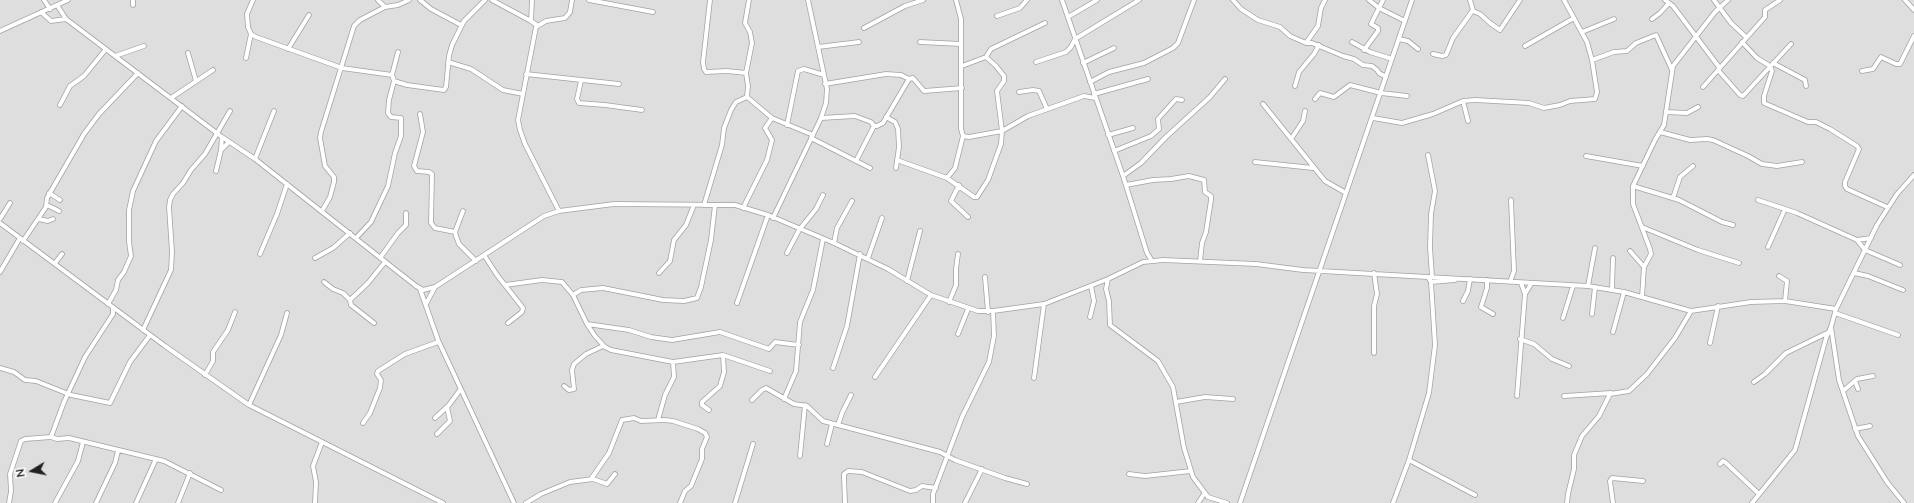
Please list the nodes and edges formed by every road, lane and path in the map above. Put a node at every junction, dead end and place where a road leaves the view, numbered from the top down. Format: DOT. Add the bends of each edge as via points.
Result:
graph roads {
  1 [pos="44,0"];
  2 [pos="68,0"];
  3 [pos="253,0"];
  4 [pos="378,0"];
  5 [pos="409,0"];
  6 [pos="420,0"];
  7 [pos="485,0"];
  8 [pos="492,0"];
  9 [pos="532,0"];
  10 [pos="572,0"];
  11 [pos="589,0"];
  12 [pos="710,0"];
  13 [pos="749,0"];
  14 [pos="808,0"];
  15 [pos="923,0"];
  16 [pos="956,0"];
  17 [pos="1027,0"];
  18 [pos="1062,0"];
  19 [pos="1097,0"];
  20 [pos="1139,0"];
  21 [pos="1194,0"];
  22 [pos="1233,0"];
  23 [pos="1325,0"];
  24 [pos="1369,0"];
  25 [pos="1383,0"];
  26 [pos="1412,0"];
  27 [pos="1470,0"];
  28 [pos="1520,0"];
  29 [pos="1564,0"];
  30 [pos="1714,0"];
  31 [pos="1728,0"];
  32 [pos="1780,0"];
  33 [pos="1905,0"];
  34 [pos="61,1"];
  35 [pos="1668,1"];
  36 [pos="57,5"];
  37 [pos="385,7"];
  38 [pos="1379,8"];
  39 [pos="1719,8"];
  40 [pos="50,9"];
  41 [pos="1914,10"];
  42 [pos="1473,11"];
  43 [pos="41,12"];
  44 [pos="653,12"];
  45 [pos="309,15"];
  46 [pos="997,16"];
  47 [pos="1068,17"];
  48 [pos="1574,18"];
  49 [pos="66,19"];
  50 [pos="1614,19"];
  51 [pos="1652,19"];
  52 [pos="531,21"];
  53 [pos="1405,21"];
  54 [pos="1045,23"];
  55 [pos="462,25"];
  56 [pos="538,26"];
  57 [pos="864,28"];
  58 [pos="0,31"];
  59 [pos="1582,32"];
  60 [pos="251,34"];
  61 [pos="1695,36"];
  62 [pos="1914,36"];
  63 [pos="1746,37"];
  64 [pos="1075,39"];
  65 [pos="1399,39"];
  66 [pos="859,42"];
  67 [pos="920,42"];
  68 [pos="1309,42"];
  69 [pos="1352,42"];
  70 [pos="1742,42"];
  71 [pos="961,44"];
  72 [pos="1791,44"];
  73 [pos="1319,45"];
  74 [pos="144,46"];
  75 [pos="1525,46"];
  76 [pos="818,47"];
  77 [pos="1114,48"];
  78 [pos="106,49"];
  79 [pos="288,49"];
  80 [pos="1418,49"];
  81 [pos="1364,50"];
  82 [pos="398,52"];
  83 [pos="188,53"];
  84 [pos="1433,54"];
  85 [pos="115,56"];
  86 [pos="986,57"];
  87 [pos="246,58"];
  88 [pos="1392,60"];
  89 [pos="1592,60"];
  90 [pos="448,62"];
  91 [pos="1036,62"];
  92 [pos="1083,63"];
  93 [pos="1771,64"];
  94 [pos="962,66"];
  95 [pos="342,68"];
  96 [pos="1718,68"];
  97 [pos="213,70"];
  98 [pos="1672,70"];
  99 [pos="1862,71"];
  100 [pos="138,73"];
  101 [pos="746,73"];
  102 [pos="526,74"];
  103 [pos="392,75"];
  104 [pos="824,75"];
  105 [pos="1386,77"];
  106 [pos="909,79"];
  107 [pos="1148,79"];
  108 [pos="1225,79"];
  109 [pos="196,81"];
  110 [pos="394,81"];
  111 [pos="581,81"];
  112 [pos="1090,82"];
  113 [pos="619,84"];
  114 [pos="826,84"];
  115 [pos="1295,86"];
  116 [pos="1806,86"];
  117 [pos="1703,87"];
  118 [pos="962,88"];
  119 [pos="1092,88"];
  120 [pos="1019,92"];
  121 [pos="1381,93"];
  122 [pos="523,94"];
  123 [pos="1084,96"];
  124 [pos="1094,96"];
  125 [pos="1407,96"];
  126 [pos="747,97"];
  127 [pos="171,98"];
  128 [pos="1315,99"];
  129 [pos="1182,100"];
  130 [pos="1463,101"];
  131 [pos="1263,104"];
  132 [pos="60,105"];
  133 [pos="182,106"];
  134 [pos="1698,107"];
  135 [pos="1047,109"];
  136 [pos="642,110"];
  137 [pos="230,111"];
  138 [pos="274,111"];
  139 [pos="1305,111"];
  140 [pos="1666,112"];
  141 [pos="420,114"];
  142 [pos="886,117"];
  143 [pos="772,118"];
  144 [pos="821,118"];
  145 [pos="1373,118"];
  146 [pos="1468,121"];
  147 [pos="787,125"];
  148 [pos="874,126"];
  149 [pos="1133,128"];
  150 [pos="1002,131"];
  151 [pos="1660,132"];
  152 [pos="218,133"];
  153 [pos="1108,135"];
  154 [pos="963,136"];
  155 [pos="222,137"];
  156 [pos="812,137"];
  157 [pos="1292,139"];
  158 [pos="229,142"];
  159 [pos="221,150"];
  160 [pos="1114,151"];
  161 [pos="1428,155"];
  162 [pos="1586,156"];
  163 [pos="255,159"];
  164 [pos="897,160"];
  165 [pos="856,161"];
  166 [pos="1255,162"];
  167 [pos="1802,162"];
  168 [pos="1643,166"];
  169 [pos="1692,166"];
  170 [pos="870,168"];
  171 [pos="896,168"];
  172 [pos="1313,168"];
  173 [pos="216,171"];
  174 [pos="1123,176"];
  175 [pos="1914,176"];
  176 [pos="947,178"];
  177 [pos="287,184"];
  178 [pos="959,185"];
  179 [pos="1126,185"];
  180 [pos="1634,186"];
  181 [pos="49,193"];
  182 [pos="1346,193"];
  183 [pos="823,195"];
  184 [pos="1673,198"];
  185 [pos="60,200"];
  186 [pos="1511,200"];
  187 [pos="1758,200"];
  188 [pos="852,201"];
  189 [pos="10,203"];
  190 [pos="47,205"];
  191 [pos="694,205"];
  192 [pos="704,205"];
  193 [pos="715,205"];
  194 [pos="1887,207"];
  195 [pos="743,208"];
  196 [pos="1785,209"];
  197 [pos="59,211"];
  198 [pos="322,211"];
  199 [pos="463,211"];
  200 [pos="559,211"];
  201 [pos="406,213"];
  202 [pos="768,215"];
  203 [pos="968,217"];
  204 [pos="773,218"];
  205 [pos="882,218"];
  206 [pos="0,219"];
  207 [pos="53,219"];
  208 [pos="39,220"];
  209 [pos="807,222"];
  210 [pos="0,223"];
  211 [pos="1733,225"];
  212 [pos="1642,227"];
  213 [pos="800,230"];
  214 [pos="920,231"];
  215 [pos="455,232"];
  216 [pos="350,233"];
  217 [pos="807,233"];
  218 [pos="356,238"];
  219 [pos="1871,238"];
  220 [pos="823,239"];
  221 [pos="22,240"];
  222 [pos="1857,240"];
  223 [pos="834,243"];
  224 [pos="1768,247"];
  225 [pos="1595,248"];
  226 [pos="1865,250"];
  227 [pos="1630,252"];
  228 [pos="787,253"];
  229 [pos="1147,253"];
  230 [pos="62,254"];
  231 [pos="260,254"];
  232 [pos="860,254"];
  233 [pos="958,254"];
  234 [pos="484,255"];
  235 [pos="315,258"];
  236 [pos="380,258"];
  237 [pos="868,258"];
  238 [pos="1613,258"];
  239 [pos="476,261"];
  240 [pos="1152,261"];
  241 [pos="1200,261"];
  242 [pos="385,262"];
  243 [pos="1144,262"];
  244 [pos="55,263"];
  245 [pos="1739,263"];
  246 [pos="1900,265"];
  247 [pos="1644,268"];
  248 [pos="1320,270"];
  249 [pos="1514,271"];
  250 [pos="0,272"];
  251 [pos="659,273"];
  252 [pos="1374,273"];
  253 [pos="1854,273"];
  254 [pos="985,276"];
  255 [pos="1779,276"];
  256 [pos="1430,277"];
  257 [pos="1108,279"];
  258 [pos="1471,279"];
  259 [pos="1487,280"];
  260 [pos="907,281"];
  261 [pos="324,282"];
  262 [pos="1100,282"];
  263 [pos="1432,282"];
  264 [pos="1510,282"];
  265 [pos="1520,282"];
  266 [pos="1531,284"];
  267 [pos="505,285"];
  268 [pos="1091,286"];
  269 [pos="1573,286"];
  270 [pos="1588,286"];
  271 [pos="435,287"];
  272 [pos="1595,287"];
  273 [pos="420,289"];
  274 [pos="1106,289"];
  275 [pos="1612,289"];
  276 [pos="1903,290"];
  277 [pos="1624,292"];
  278 [pos="573,294"];
  279 [pos="1524,294"];
  280 [pos="931,295"];
  281 [pos="1642,297"];
  282 [pos="350,300"];
  283 [pos="1463,301"];
  284 [pos="1785,301"];
  285 [pos="737,302"];
  286 [pos="949,302"];
  287 [pos="108,304"];
  288 [pos="1044,304"];
  289 [pos="426,305"];
  290 [pos="1718,306"];
  291 [pos="113,308"];
  292 [pos="968,309"];
  293 [pos="993,311"];
  294 [pos="1691,311"];
  295 [pos="1835,311"];
  296 [pos="119,312"];
  297 [pos="235,312"];
  298 [pos="988,312"];
  299 [pos="287,313"];
  300 [pos="113,314"];
  301 [pos="1493,314"];
  302 [pos="1592,314"];
  303 [pos="1090,317"];
  304 [pos="1563,318"];
  305 [pos="374,323"];
  306 [pos="508,323"];
  307 [pos="587,324"];
  308 [pos="1831,327"];
  309 [pos="143,330"];
  310 [pos="1613,332"];
  311 [pos="1828,333"];
  312 [pos="958,334"];
  313 [pos="150,335"];
  314 [pos="1898,335"];
  315 [pos="1520,339"];
  316 [pos="438,342"];
  317 [pos="1710,344"];
  318 [pos="799,345"];
  319 [pos="604,346"];
  320 [pos="1374,353"];
  321 [pos="723,355"];
  322 [pos="673,362"];
  323 [pos="1568,366"];
  324 [pos="0,368"];
  325 [pos="833,368"];
  326 [pos="770,372"];
  327 [pos="205,375"];
  328 [pos="1873,376"];
  329 [pos="875,377"];
  330 [pos="1034,378"];
  331 [pos="1855,381"];
  332 [pos="1754,382"];
  333 [pos="564,386"];
  334 [pos="1858,389"];
  335 [pos="460,390"];
  336 [pos="1843,391"];
  337 [pos="69,394"];
  338 [pos="1611,394"];
  339 [pos="851,395"];
  340 [pos="1517,396"];
  341 [pos="1564,396"];
  342 [pos="784,399"];
  343 [pos="1233,399"];
  344 [pos="752,400"];
  345 [pos="1176,402"];
  346 [pos="249,405"];
  347 [pos="805,405"];
  348 [pos="447,407"];
  349 [pos="709,410"];
  350 [pos="434,418"];
  351 [pos="658,420"];
  352 [pos="362,423"];
  353 [pos="832,424"];
  354 [pos="838,425"];
  355 [pos="1870,426"];
  356 [pos="1855,429"];
  357 [pos="437,434"];
  358 [pos="51,437"];
  359 [pos="83,442"];
  360 [pos="322,442"];
  361 [pos="753,444"];
  362 [pos="827,444"];
  363 [pos="118,451"];
  364 [pos="948,455"];
  365 [pos="800,456"];
  366 [pos="156,459"];
  367 [pos="1409,460"];
  368 [pos="1720,464"];
  369 [pos="982,469"];
  370 [pos="1191,471"];
  371 [pos="190,474"];
  372 [pos="615,474"];
  373 [pos="1129,474"];
  374 [pos="592,479"];
  375 [pos="1643,481"];
  376 [pos="1027,484"];
  377 [pos="936,488"];
  378 [pos="221,490"];
  379 [pos="1204,494"];
  380 [pos="1759,494"];
  381 [pos="1475,495"];
  382 [pos="9,503"];
  383 [pos="55,503"];
  384 [pos="96,503"];
  385 [pos="136,503"];
  386 [pos="178,503"];
  387 [pos="315,503"];
  388 [pos="443,503"];
  389 [pos="514,503"];
  390 [pos="526,503"];
  391 [pos="680,503"];
  392 [pos="736,503"];
  393 [pos="845,503"];
  394 [pos="933,503"];
  395 [pos="965,503"];
  396 [pos="1198,503"];
  397 [pos="1227,503"];
  398 [pos="1240,503"];
  399 [pos="1393,503"];
  400 [pos="1567,503"];
  401 [pos="1613,503"];
  402 [pos="1752,503"];
  403 [pos="1904,503"];
  1 -- 40 [label="street"];
  2 -- 34 [label="street"];
  3 -- 60 [label="street" via="247,20"];
  4 -- 37 [label="street"];
  5 -- 37 [label="street"];
  6 -- 55 [label="street" via="431,10"];
  7 -- 55 [label="street"];
  8 -- 52 [label="street"];
  9 -- 52 [label="street"];
  10 -- 56 [label="street" via="570,12 565,18 546,21"];
  11 -- 44 [label="street"];
  12 -- 101 [label="street" via="704,69 706,72"];
  13 -- 101 [label="street" via="745,22 752,43"];
  14 -- 76 [label="street"];
  15 -- 57 [label="street" via="905,6"];
  16 -- 71 [label="street" via="961,19"];
  17 -- 46 [label="street" via="1020,8"];
  18 -- 47 [label="street"];
  19 -- 47 [label="street"];
  20 -- 64 [label="street"];
  21 -- 112 [label="street" via="1178,43 1173,48 1144,63 1110,72"];
  22 -- 68 [label="street" via="1240,9 1258,20 1280,27 1290,36"];
  23 -- 68 [label="street" via="1318,26"];
  24 -- 38 [label="street"];
  25 -- 38 [label="street"];
  26 -- 53 [label="street"];
  27 -- 42 [label="street"];
  28 -- 42 [label="street" via="1500,30"];
  29 -- 48 [label="street"];
  30 -- 39 [label="street"];
  31 -- 39 [label="street"];
  32 -- 63 [label="street" via="1765,10 1765,17"];
  33 -- 41 [label="street"];
  34 -- 36 [label="street"];
  35 -- 51 [label="street"];
  35 -- 61 [label="street"];
  36 -- 40 [label="street"];
  36 -- 49 [label="street"];
  37 -- 95 [label="street" via="356,24"];
  38 -- 53 [label="street"];
  38 -- 81 [label="street" via="1372,24 1378,31"];
  39 -- 61 [label="street"];
  39 -- 63 [label="street"];
  40 -- 43 [label="street"];
  42 -- 84 [label="street" via="1453,38 1446,55"];
  43 -- 49 [label="street" via="51,20"];
  43 -- 58 [label="street"];
  45 -- 79 [label="street"];
  47 -- 64 [label="street"];
  48 -- 59 [label="street"];
  48 -- 75 [label="street"];
  49 -- 78 [label="street"];
  50 -- 59 [label="street"];
  52 -- 56 [label="street"];
  53 -- 65 [label="street"];
  54 -- 86 [label="street" via="991,49"];
  55 -- 90 [label="street" via="452,45"];
  56 -- 102 [label="street" via="534,32"];
  59 -- 89 [label="street"];
  60 -- 79 [label="street"];
  60 -- 87 [label="street"];
  61 -- 96 [label="street"];
  61 -- 98 [label="street"];
  62 -- 99 [label="street" via="1900,64 1881,57 1873,69"];
  63 -- 70 [label="street"];
  64 -- 91 [label="street" via="1066,52"];
  64 -- 92 [label="street"];
  65 -- 80 [label="street" via="1408,41"];
  65 -- 88 [label="street"];
  66 -- 76 [label="street"];
  67 -- 71 [label="street"];
  68 -- 73 [label="street"];
  69 -- 81 [label="street"];
  70 -- 93 [label="street" via="1757,58"];
  70 -- 96 [label="street"];
  71 -- 94 [label="street"];
  72 -- 93 [label="street"];
  73 -- 105 [label="street" via="1354,58 1363,65 1374,67 1379,74"];
  73 -- 115 [label="street" via="1300,72"];
  74 -- 85 [label="street"];
  76 -- 104 [label="street"];
  77 -- 92 [label="street"];
  78 -- 85 [label="street"];
  78 -- 132 [label="street" via="84,76 70,86"];
  79 -- 95 [label="street"];
  81 -- 88 [label="street"];
  82 -- 103 [label="street"];
  83 -- 109 [label="street"];
  85 -- 100 [label="street"];
  86 -- 94 [label="street"];
  86 -- 150 [label="street" via="1004,76 998,91"];
  88 -- 105 [label="street"];
  89 -- 98 [label="street" via="1614,52 1628,51 1636,43 1656,35"];
  89 -- 130 [label="street" via="1597,92 1593,99 1544,108 1529,103"];
  90 -- 110 [label="street" via="444,90"];
  90 -- 122 [label="street" via="471,69 503,90"];
  92 -- 112 [label="street"];
  93 -- 96 [label="street" via="1743,96"];
  93 -- 116 [label="street" via="1805,80"];
  93 -- 194 [label="street" via="1772,75 1764,103 1808,122 1814,121 1823,125 1857,146 1859,149 1845,186"];
  94 -- 118 [label="street"];
  95 -- 103 [label="street"];
  95 -- 198 [label="street" via="320,138 325,166 334,177 330,197"];
  96 -- 117 [label="street"];
  97 -- 109 [label="street"];
  98 -- 140 [label="street"];
  100 -- 127 [label="street"];
  100 -- 181 [label="street" via="92,122"];
  101 -- 126 [label="street"];
  102 -- 111 [label="street"];
  102 -- 122 [label="street"];
  103 -- 110 [label="street"];
  104 -- 114 [label="street"];
  104 -- 147 [label="street" via="804,69 798,71"];
  105 -- 121 [label="street"];
  106 -- 114 [label="street" via="901,75 886,74"];
  106 -- 118 [label="street" via="913,78 924,91"];
  106 -- 142 [label="street"];
  107 -- 124 [label="street"];
  108 -- 174 [label="street" via="1210,97 1141,163"];
  109 -- 127 [label="street"];
  110 -- 218 [label="street" via="388,113 391,117 401,118 401,136 388,186 371,222"];
  111 -- 113 [label="street"];
  111 -- 136 [label="street" via="577,99 579,103"];
  112 -- 119 [label="street"];
  114 -- 144 [label="street" via="826,103"];
  118 -- 154 [label="street"];
  119 -- 123 [label="street"];
  119 -- 124 [label="street"];
  120 -- 135 [label="street" via="1039,91"];
  121 -- 125 [label="street"];
  121 -- 128 [label="street" via="1349,85 1334,97 1320,93"];
  121 -- 145 [label="street"];
  122 -- 200 [label="street" via="518,120 520,130"];
  123 -- 124 [label="street"];
  123 -- 135 [label="street"];
  124 -- 153 [label="street"];
  126 -- 143 [label="street"];
  126 -- 192 [label="street" via="736,102 730,110"];
  127 -- 133 [label="street"];
  129 -- 160 [label="street" via="1176,99 1158,120 1159,129 1151,136"];
  130 -- 145 [label="street" via="1408,122"];
  130 -- 146 [label="street"];
  131 -- 157 [label="street"];
  133 -- 152 [label="street"];
  133 -- 287 [label="street" via="156,141 132,191 129,210 131,256"];
  134 -- 140 [label="street" via="1687,113"];
  135 -- 150 [label="street" via="1022,118"];
  137 -- 152 [label="street"];
  138 -- 163 [label="street"];
  139 -- 157 [label="street" via="1303,121"];
  140 -- 151 [label="street"];
  141 -- 215 [label="street" via="423,132 414,166 417,171 432,174 430,223 435,228"];
  142 -- 148 [label="street" via="881,125"];
  142 -- 164 [label="street" via="895,122 898,129"];
  143 -- 147 [label="street"];
  143 -- 195 [label="street" via="765,128 772,140 767,160"];
  144 -- 148 [label="street" via="855,116 871,122"];
  144 -- 156 [label="street"];
  145 -- 182 [label="street"];
  147 -- 156 [label="street"];
  148 -- 165 [label="street"];
  149 -- 153 [label="street"];
  150 -- 154 [label="street"];
  150 -- 178 [label="street" via="999,153 988,180 977,197 974,198"];
  151 -- 167 [label="street" via="1690,140 1713,140 1762,164 1777,166"];
  151 -- 168 [label="street"];
  152 -- 155 [label="street"];
  152 -- 309 [label="street" via="170,200 171,270"];
  153 -- 160 [label="street"];
  154 -- 176 [label="street" via="955,168"];
  155 -- 158 [label="street"];
  155 -- 159 [label="street"];
  156 -- 165 [label="street"];
  156 -- 204 [label="street"];
  157 -- 172 [label="street"];
  158 -- 159 [label="street"];
  158 -- 163 [label="street"];
  159 -- 173 [label="street"];
  160 -- 174 [label="street"];
  161 -- 256 [label="street" via="1435,191"];
  162 -- 168 [label="street"];
  163 -- 177 [label="street"];
  164 -- 171 [label="street"];
  164 -- 176 [label="street"];
  165 -- 170 [label="street"];
  166 -- 172 [label="street"];
  168 -- 180 [label="street"];
  169 -- 184 [label="street" via="1680,177"];
  172 -- 182 [label="street" via="1325,181"];
  174 -- 179 [label="street"];
  175 -- 194 [label="street"];
  176 -- 178 [label="street"];
  177 -- 198 [label="street"];
  177 -- 231 [label="street"];
  178 -- 203 [label="street" via="951,201"];
  179 -- 229 [label="street"];
  179 -- 241 [label="street" via="1189,176 1204,180 1205,192 1211,196 1211,200"];
  180 -- 184 [label="street"];
  180 -- 212 [label="street" via="1633,204"];
  181 -- 185 [label="street"];
  181 -- 190 [label="street"];
  182 -- 248 [label="street"];
  183 -- 209 [label="street"];
  184 -- 211 [label="street"];
  186 -- 249 [label="street"];
  187 -- 196 [label="street"];
  188 -- 223 [label="street" via="837,228"];
  189 -- 206 [label="street"];
  190 -- 197 [label="street"];
  190 -- 208 [label="street"];
  191 -- 192 [label="street"];
  191 -- 200 [label="street" via="614,204"];
  191 -- 251 [label="street" via="686,225 674,240 670,261"];
  192 -- 193 [label="street"];
  193 -- 195 [label="street"];
  193 -- 278 [label="street" via="711,240 702,286 697,298 684,301 663,300 604,288 581,290"];
  194 -- 219 [label="street"];
  195 -- 202 [label="street"];
  196 -- 222 [label="street"];
  196 -- 224 [label="street"];
  198 -- 216 [label="street"];
  199 -- 215 [label="street"];
  200 -- 234 [label="street" via="544,216"];
  201 -- 236 [label="street" via="404,228 398,232"];
  202 -- 204 [label="street"];
  202 -- 285 [label="street"];
  204 -- 213 [label="street"];
  205 -- 237 [label="street"];
  207 -- 208 [label="street"];
  208 -- 221 [label="street"];
  209 -- 213 [label="street"];
  209 -- 217 [label="street"];
  210 -- 221 [label="street"];
  212 -- 245 [label="street" via="1698,250"];
  212 -- 247 [label="street" via="1651,254"];
  213 -- 217 [label="street"];
  213 -- 228 [label="street"];
  214 -- 260 [label="street"];
  215 -- 239 [label="street" via="459,244"];
  216 -- 218 [label="street"];
  216 -- 235 [label="street" via="333,248"];
  217 -- 220 [label="street"];
  218 -- 236 [label="street"];
  219 -- 222 [label="street"];
  219 -- 226 [label="street"];
  220 -- 223 [label="street"];
  220 -- 318 [label="street" via="813,290 800,322"];
  221 -- 244 [label="street"];
  221 -- 250 [label="street"];
  222 -- 226 [label="street"];
  223 -- 232 [label="street"];
  225 -- 270 [label="street"];
  226 -- 246 [label="street"];
  226 -- 253 [label="street"];
  227 -- 247 [label="street"];
  229 -- 240 [label="street"];
  229 -- 243 [label="street"];
  230 -- 244 [label="street"];
  232 -- 237 [label="street"];
  232 -- 325 [label="street" via="847,326"];
  233 -- 286 [label="street" via="957,280"];
  234 -- 239 [label="street"];
  234 -- 267 [label="street"];
  236 -- 242 [label="street"];
  237 -- 260 [label="street"];
  238 -- 275 [label="street"];
  239 -- 271 [label="street"];
  240 -- 241 [label="street"];
  240 -- 243 [label="street"];
  241 -- 248 [label="street"];
  242 -- 273 [label="street"];
  242 -- 282 [label="street"];
  243 -- 257 [label="street"];
  244 -- 287 [label="street"];
  247 -- 281 [label="street"];
  248 -- 252 [label="street"];
  248 -- 398 [label="street"];
  249 -- 264 [label="street"];
  249 -- 265 [label="street"];
  252 -- 256 [label="street"];
  252 -- 320 [label="street" via="1377,294 1374,306"];
  253 -- 276 [label="street"];
  253 -- 295 [label="street"];
  254 -- 298 [label="street"];
  255 -- 284 [label="street" via="1788,281"];
  256 -- 258 [label="street"];
  256 -- 263 [label="street"];
  257 -- 262 [label="street"];
  257 -- 274 [label="street"];
  258 -- 259 [label="street"];
  258 -- 263 [label="street"];
  258 -- 283 [label="street"];
  259 -- 264 [label="street"];
  259 -- 301 [label="street" via="1481,307"];
  260 -- 280 [label="street"];
  261 -- 282 [label="street"];
  262 -- 268 [label="street"];
  262 -- 274 [label="street"];
  263 -- 367 [label="street" via="1434,363 1426,408"];
  264 -- 265 [label="street"];
  265 -- 266 [label="street"];
  265 -- 279 [label="street"];
  266 -- 269 [label="street"];
  266 -- 279 [label="street"];
  267 -- 278 [label="street" via="555,280 562,282"];
  267 -- 306 [label="street" via="523,308 522,312"];
  268 -- 288 [label="street"];
  268 -- 303 [label="street" via="1094,301"];
  269 -- 270 [label="street"];
  269 -- 304 [label="street"];
  270 -- 272 [label="street"];
  271 -- 273 [label="street"];
  271 -- 289 [label="street"];
  272 -- 275 [label="street"];
  272 -- 302 [label="street"];
  273 -- 289 [label="street"];
  274 -- 345 [label="street" via="1110,325 1158,361 1171,382"];
  275 -- 277 [label="street"];
  277 -- 281 [label="street"];
  277 -- 310 [label="street"];
  278 -- 307 [label="street"];
  279 -- 315 [label="street"];
  280 -- 286 [label="street"];
  280 -- 329 [label="street"];
  281 -- 294 [label="street"];
  282 -- 305 [label="street" via="351,305"];
  284 -- 290 [label="street"];
  284 -- 295 [label="street"];
  286 -- 292 [label="street"];
  287 -- 291 [label="street"];
  288 -- 293 [label="street"];
  288 -- 330 [label="street"];
  289 -- 316 [label="street"];
  290 -- 294 [label="street"];
  290 -- 317 [label="street"];
  291 -- 296 [label="street"];
  291 -- 300 [label="street"];
  292 -- 298 [label="street"];
  292 -- 312 [label="street"];
  293 -- 298 [label="street"];
  293 -- 364 [label="street" via="994,336 989,362 962,417"];
  294 -- 338 [label="street" via="1675,338 1634,388 1626,393"];
  295 -- 308 [label="street"];
  295 -- 314 [label="street"];
  296 -- 300 [label="street"];
  296 -- 309 [label="street"];
  297 -- 327 [label="street" via="228,330 213,352 213,361"];
  299 -- 346 [label="street"];
  300 -- 337 [label="street" via="88,350"];
  307 -- 318 [label="street" via="672,340 720,332 770,349 775,342"];
  307 -- 319 [label="street"];
  308 -- 311 [label="street"];
  308 -- 336 [label="street"];
  309 -- 313 [label="street"];
  311 -- 332 [label="street" via="1786,353"];
  311 -- 380 [label="street" via="1795,450"];
  313 -- 327 [label="street"];
  313 -- 337 [label="street" via="130,362 110,403"];
  315 -- 323 [label="street" via="1534,344 1552,359"];
  315 -- 340 [label="street"];
  316 -- 335 [label="street"];
  316 -- 352 [label="street" via="405,354 378,371 380,386 370,413"];
  318 -- 342 [label="street" via="796,371"];
  319 -- 322 [label="street" via="616,352"];
  319 -- 333 [label="street" via="581,357 574,364 574,389 569,390"];
  321 -- 322 [label="street"];
  321 -- 326 [label="street"];
  321 -- 349 [label="street" via="724,372 720,386 702,402"];
  322 -- 351 [label="street" via="674,378 665,395"];
  324 -- 337 [label="street" via="14,372 22,379 39,381"];
  327 -- 346 [label="street"];
  328 -- 331 [label="street"];
  331 -- 334 [label="street"];
  331 -- 336 [label="street"];
  335 -- 348 [label="street"];
  335 -- 389 [label="street"];
  336 -- 356 [label="street"];
  337 -- 358 [label="street"];
  338 -- 341 [label="street"];
  338 -- 400 [label="street" via="1599,416 1579,440 1574,455 1574,469"];
  339 -- 354 [label="street"];
  342 -- 344 [label="street" via="766,388"];
  342 -- 347 [label="street"];
  343 -- 345 [label="street" via="1205,397"];
  345 -- 370 [label="street"];
  346 -- 360 [label="street"];
  347 -- 353 [label="street" via="819,419"];
  347 -- 365 [label="street"];
  348 -- 350 [label="street"];
  348 -- 357 [label="street" via="450,421"];
  351 -- 374 [label="street" via="620,420 609,453"];
  351 -- 391 [label="street" via="668,420 698,429 707,437 702,449 702,459 691,486"];
  353 -- 354 [label="street"];
  353 -- 362 [label="street"];
  354 -- 364 [label="street"];
  355 -- 356 [label="street"];
  356 -- 403 [label="street" via="1887,482"];
  358 -- 359 [label="street"];
  358 -- 382 [label="street" via="22,441 10,474"];
  359 -- 363 [label="street"];
  359 -- 383 [label="street" via="78,461"];
  360 -- 387 [label="street" via="313,466 316,482"];
  360 -- 388 [label="street"];
  361 -- 392 [label="street"];
  363 -- 366 [label="street"];
  363 -- 384 [label="street"];
  364 -- 369 [label="street"];
  364 -- 377 [label="street"];
  366 -- 371 [label="street" via="168,462"];
  366 -- 385 [label="street"];
  367 -- 381 [label="street"];
  367 -- 399 [label="street"];
  368 -- 380 [label="street" via="1726,462"];
  369 -- 376 [label="street"];
  369 -- 395 [label="street"];
  370 -- 373 [label="street" via="1145,476"];
  370 -- 379 [label="street"];
  371 -- 378 [label="street"];
  371 -- 386 [label="street"];
  372 -- 374 [label="street" via="607,484"];
  374 -- 390 [label="street" via="567,483"];
  375 -- 401 [label="street" via="1612,478 1610,481"];
  377 -- 393 [label="street" via="922,486 910,491 862,472 848,471 844,474"];
  377 -- 394 [label="street"];
  379 -- 396 [label="street"];
  379 -- 397 [label="street"];
  380 -- 402 [label="street"];
}
